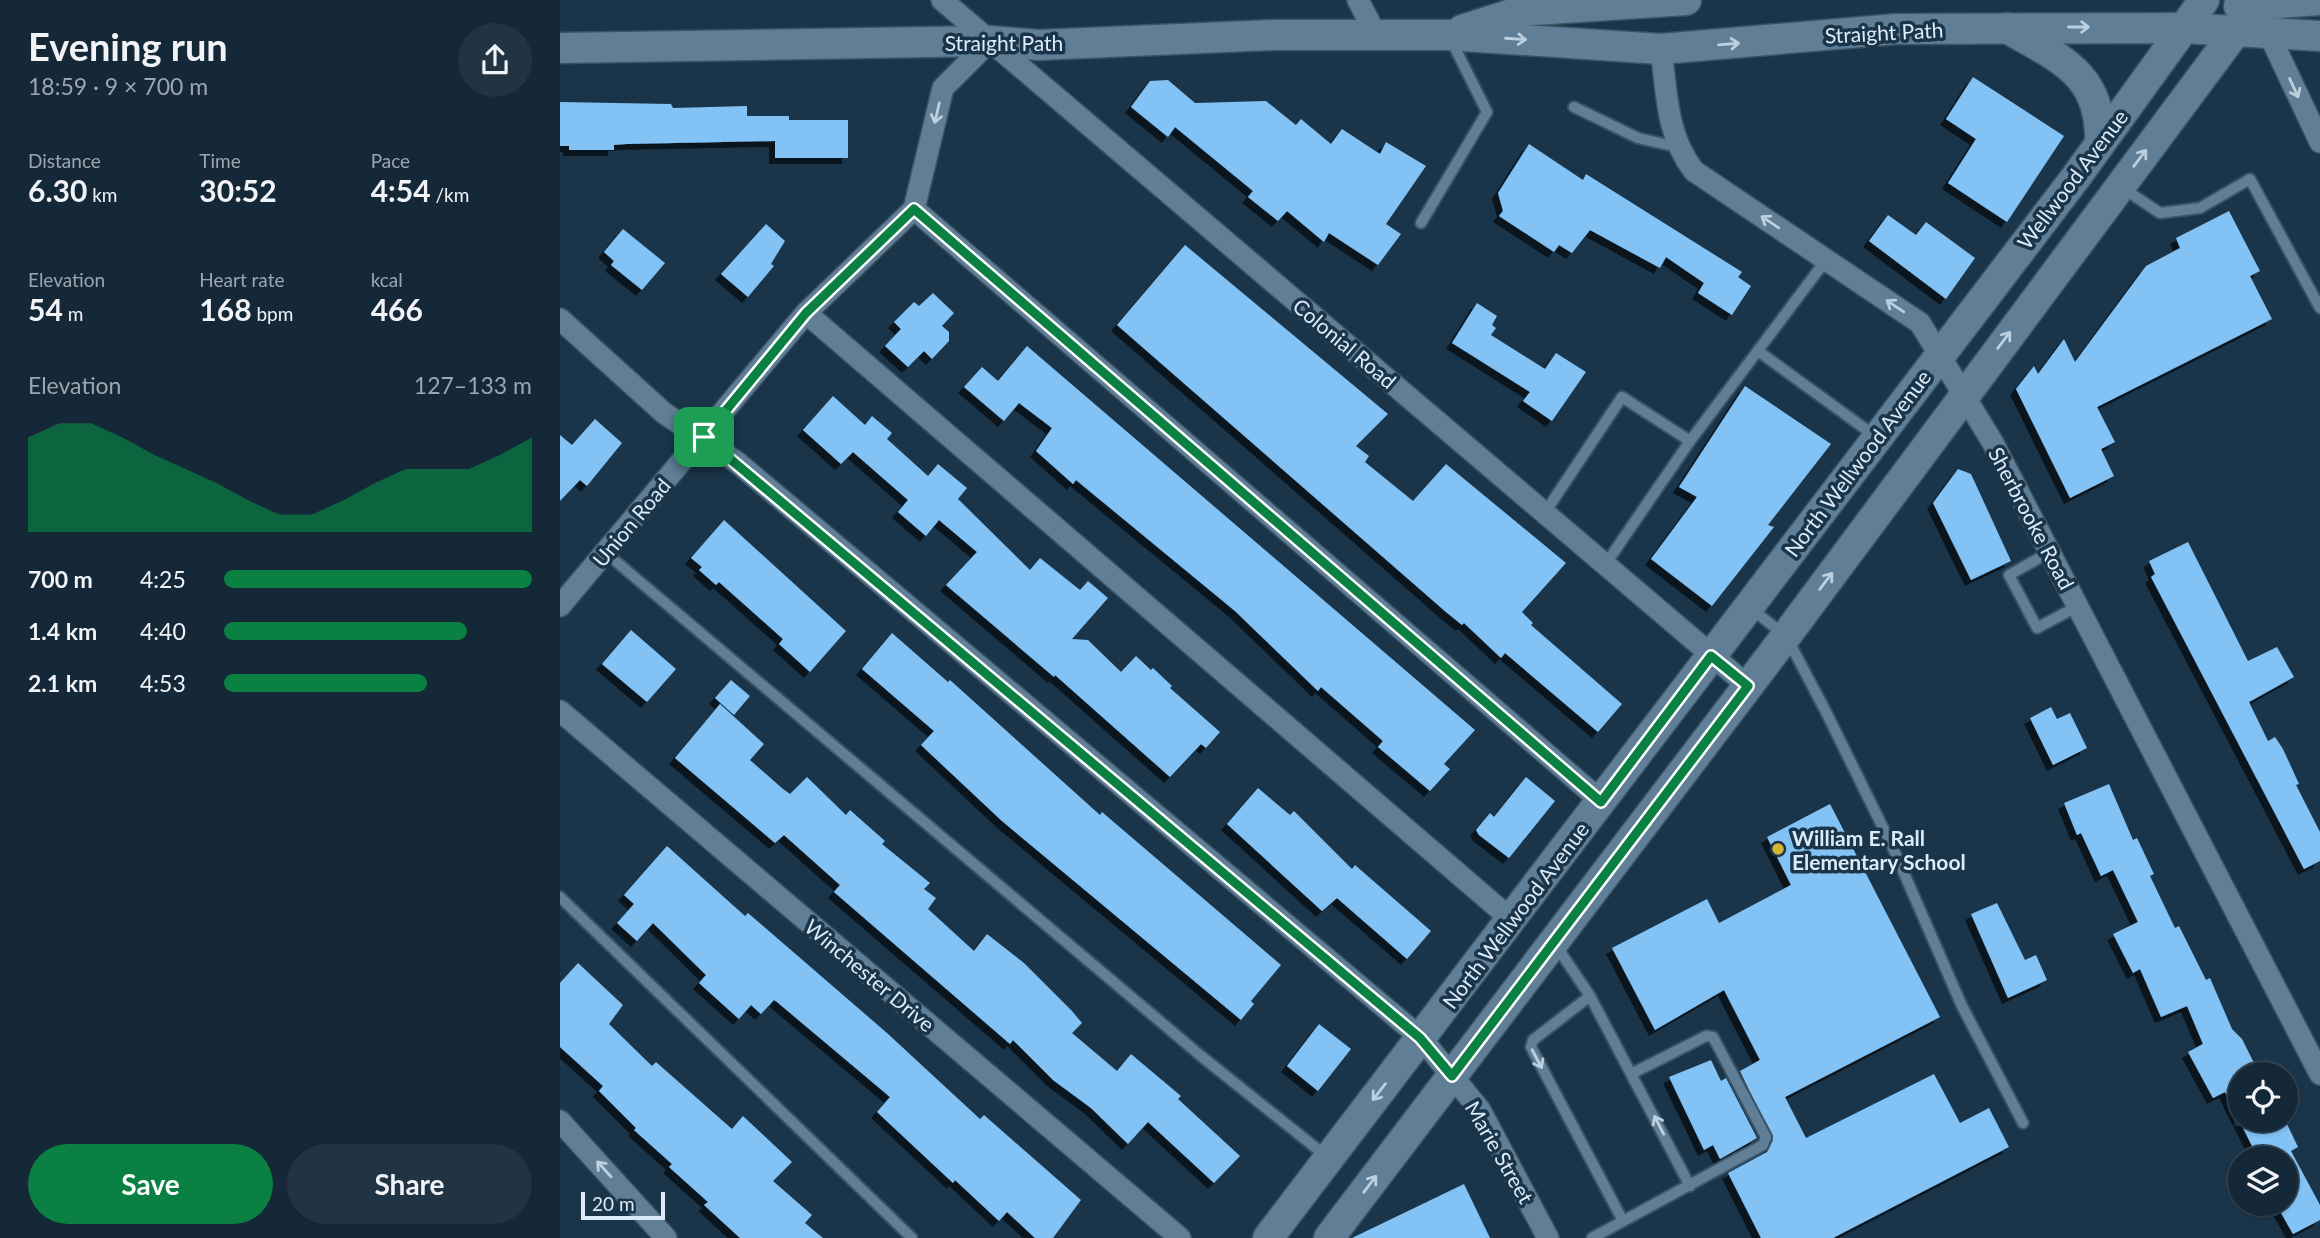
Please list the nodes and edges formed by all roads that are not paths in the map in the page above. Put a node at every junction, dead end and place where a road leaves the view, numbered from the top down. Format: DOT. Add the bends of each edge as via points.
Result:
graph roads {
  1 [pos="942,0"];
  2 [pos="1358,0"];
  3 [pos="1686,0"];
  4 [pos="2204,0"];
  5 [pos="2320,0"];
  6 [pos="2258,1"];
  7 [pos="1648,2"];
  8 [pos="2006,27"];
  9 [pos="2184,28"];
  10 [pos="2236,30"];
  11 [pos="2269,34"];
  12 [pos="1448,35"];
  13 [pos="2320,36"];
  14 [pos="1377,37"];
  15 [pos="990,41"];
  16 [pos="560,48"];
  17 [pos="1661,49"];
  18 [pos="1574,107"];
  19 [pos="2320,142"];
  20 [pos="2100,143"];
  21 [pos="1677,147"];
  22 [pos="2119,185"];
  23 [pos="914,209"];
  24 [pos="1421,223"];
  25 [pos="1826,260"];
  26 [pos="2320,308"];
  27 [pos="806,313"];
  28 [pos="560,319"];
  29 [pos="1758,351"];
  30 [pos="1938,356"];
  31 [pos="1963,395"];
  32 [pos="704,437"];
  33 [pos="1878,438"];
  34 [pos="1690,441"];
  35 [pos="1544,514"];
  36 [pos="2050,552"];
  37 [pos="606,553"];
  38 [pos="1605,565"];
  39 [pos="560,606"];
  40 [pos="1749,606"];
  41 [pos="2078,606"];
  42 [pos="1786,636"];
  43 [pos="1711,656"];
  44 [pos="1748,686"];
  45 [pos="560,711"];
  46 [pos="1601,802"];
  47 [pos="560,897"];
  48 [pos="1512,920"];
  49 [pos="1554,942"];
  50 [pos="1590,996"];
  51 [pos="1420,1038"];
  52 [pos="1633,1073"];
  53 [pos="2320,1074"];
  54 [pos="1452,1076"];
  55 [pos="560,1121"];
  56 [pos="2023,1123"];
  57 [pos="1328,1158"];
  58 [pos="1690,1185"];
  59 [pos="1623,1221"];
  60 [pos="1339,1230"];
  61 [pos="666,1238"];
  62 [pos="912,1238"];
  63 [pos="1180,1238"];
  64 [pos="1268,1238"];
  65 [pos="1548,1238"];
  66 [pos="1592,1238"];
  1 -- 15 [label="street, Colonial Road"];
  2 -- 14 [label="street"];
  3 -- 7 [label="main road, Straight Path"];
  4 -- 9 [label="main road, Wellwood Avenue"];
  5 -- 6 [label="main road"];
  6 -- 9 [label="main road" via="2210,14"];
  6 -- 10 [label="main road"];
  7 -- 12 [label="main road, Straight Path" via="1521,11"];
  8 -- 9 [label="main road, Straight Path, one-way"];
  17 -- 8 [label="main road, Straight Path, one-way" via="1896,29"];
  8 -- 20 [label="main road" via="2083,78 2101,118"];
  9 -- 10 [label="main road, Straight Path"];
  9 -- 20 [label="main road, Wellwood Avenue"];
  10 -- 11 [label="main road, Straight Path"];
  22 -- 10 [label="main road, one-way"];
  11 -- 13 [label="main road, Straight Path"];
  11 -- 19 [label="street, one-way"];
  12 -- 14 [label="main road, Straight Path"];
  12 -- 17 [label="main road, Straight Path, one-way"];
  12 -- 24 [label="lane" via="1487,112"];
  14 -- 15 [label="main road, Straight Path" via="1275,35 1039,45"];
  15 -- 16 [label="main road, Straight Path"];
  15 -- 23 [label="street, one-way" via="943,88"];
  15 -- 35 [label="street, Colonial Road"];
  17 -- 21 [label="street, Sherbrooke Road"];
  18 -- 21 [label="lane" via="1638,138"];
  20 -- 30 [label="main road, Wellwood Avenue"];
  25 -- 21 [label="street, Sherbrooke Road, one-way" via="1694,171"];
  22 -- 26 [label="lane" via="2160,214 2200,208 2250,179"];
  31 -- 22 [label="main road, one-way"];
  23 -- 27 [label="street, Union Road"];
  23 -- 46 [label="street"];
  25 -- 29 [label="lane"];
  30 -- 25 [label="street, Sherbrooke Road, one-way" via="1920,323"];
  27 -- 32 [label="street, Union Road"];
  27 -- 48 [label="street"];
  28 -- 32 [label="street, Marie Street" via="664,413"];
  29 -- 33 [label="lane"];
  29 -- 34 [label="lane"];
  30 -- 31 [label="street, Sherbrooke Road"];
  30 -- 33 [label="main road, North Wellwood Avenue"];
  31 -- 36 [label="street, Sherbrooke Road"];
  42 -- 31 [label="main road, one-way"];
  32 -- 37 [label="street, Union Road"];
  32 -- 51 [label="street, Marie Street"];
  33 -- 40 [label="main road, North Wellwood Avenue"];
  34 -- 35 [label="lane" via="1622,397"];
  34 -- 38 [label="lane"];
  35 -- 38 [label="street, Colonial Road"];
  36 -- 41 [label="street, Sherbrooke Road"];
  36 -- 41 [label="lane" via="2009,575 2037,628"];
  37 -- 39 [label="street, Union Road"];
  37 -- 57 [label="lane"];
  38 -- 43 [label="street, Colonial Road"];
  40 -- 42 [label="lane"];
  40 -- 43 [label="main road, North Wellwood Avenue"];
  41 -- 53 [label="street, Sherbrooke Road"];
  42 -- 44 [label="main road"];
  42 -- 56 [label="lane" via="1875,811 1962,1006"];
  43 -- 44 [label="street, Colonial Road"];
  43 -- 46 [label="main road, North Wellwood Avenue"];
  44 -- 49 [label="main road"];
  45 -- 63 [label="street, Winchester Drive"];
  46 -- 48 [label="main road, North Wellwood Avenue"];
  47 -- 62 [label="lane"];
  48 -- 51 [label="main road, North Wellwood Avenue"];
  49 -- 50 [label="lane"];
  49 -- 54 [label="main road"];
  50 -- 52 [label="lane"];
  50 -- 59 [label="lane, one-way" via="1533,1040 1531,1047"];
  51 -- 54 [label="street, Marie Street"];
  51 -- 57 [label="main road, North Wellwood Avenue, one-way"];
  58 -- 52 [label="lane, one-way"];
  52 -- 58 [label="lane" via="1706,1035 1713,1037 1766,1138 1763,1145"];
  60 -- 54 [label="main road, one-way"];
  54 -- 65 [label="street, Marie Street" via="1480,1110"];
  61 -- 55 [label="street, one-way"];
  57 -- 64 [label="main road, North Wellwood Avenue"];
  58 -- 59 [label="lane"];
  59 -- 66 [label="lane"];
}
